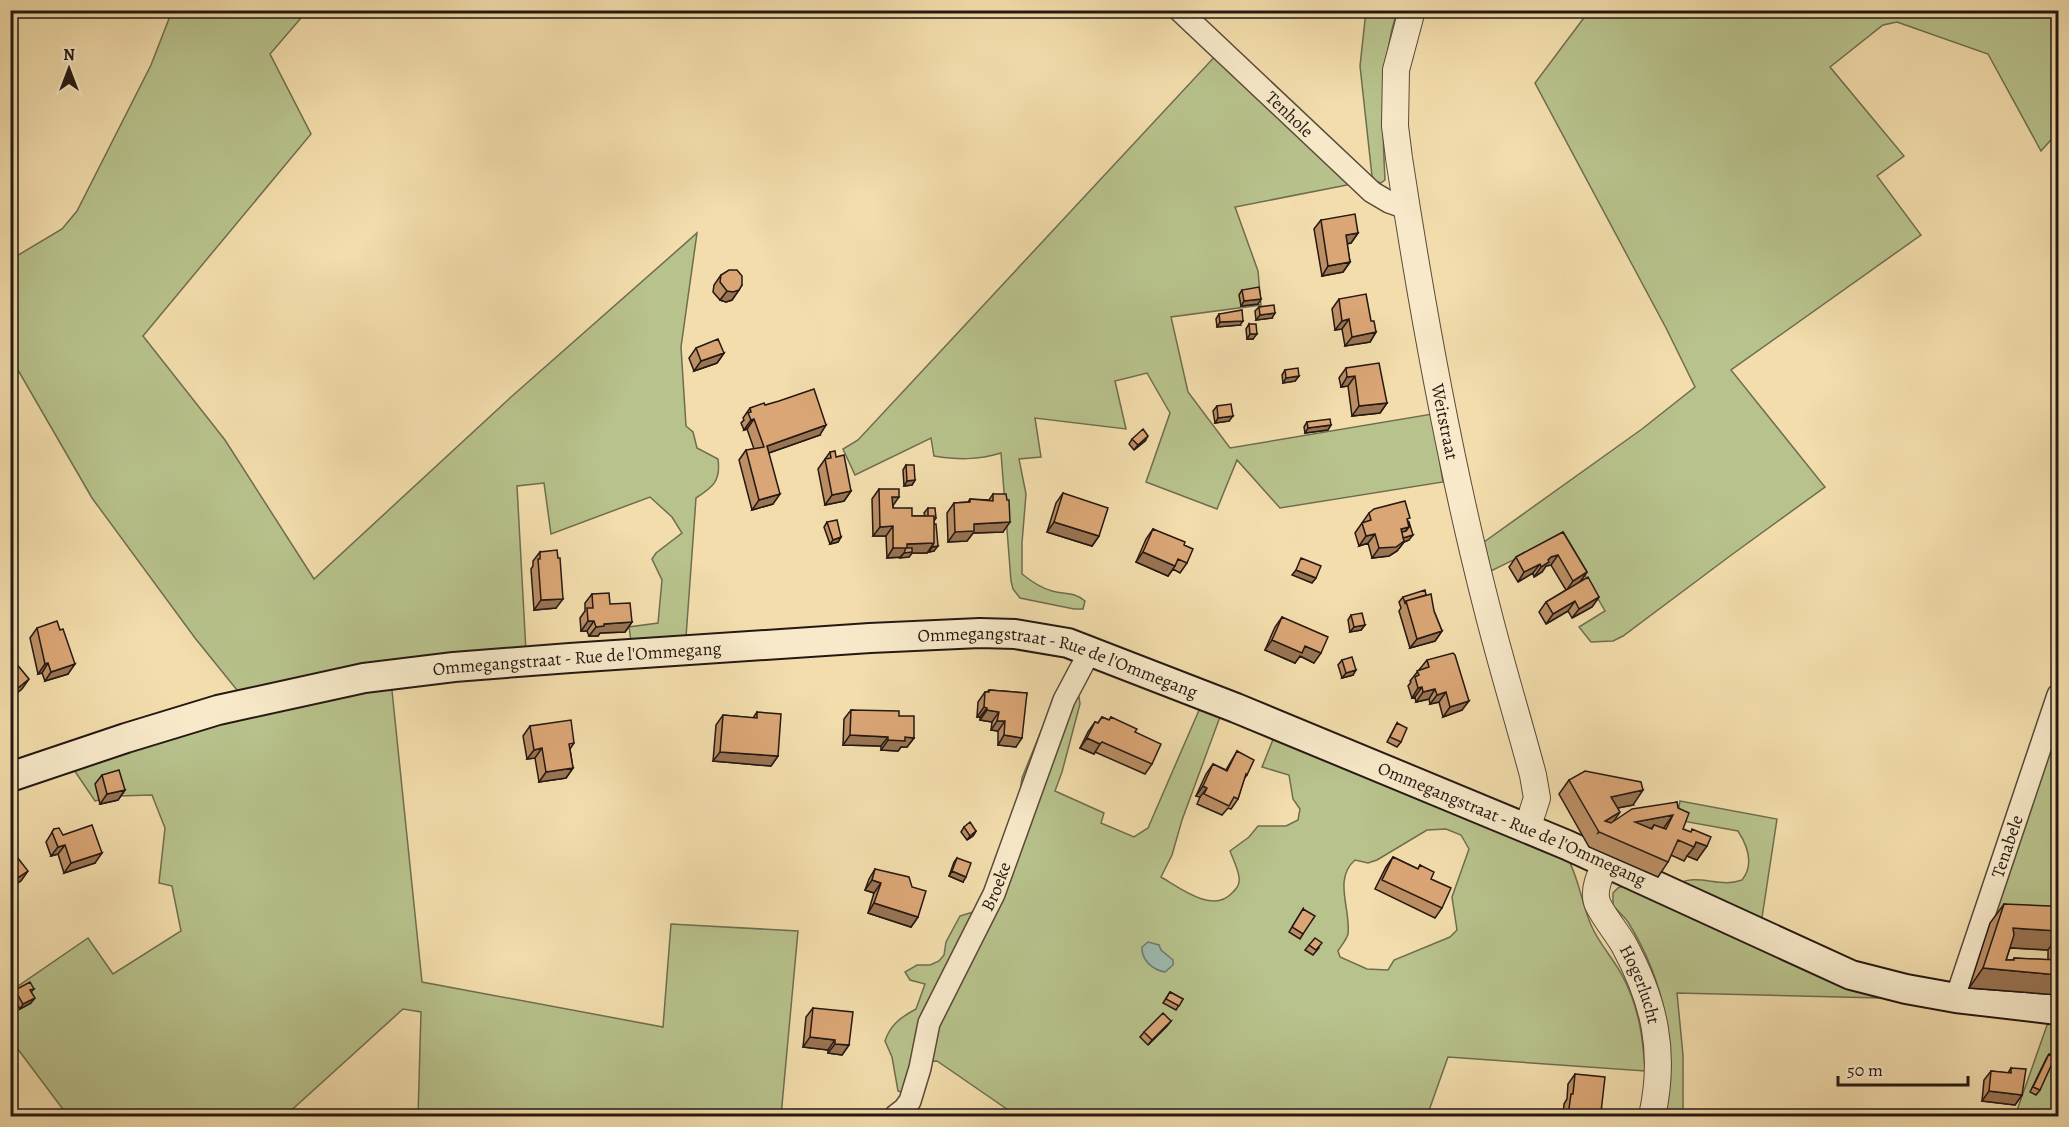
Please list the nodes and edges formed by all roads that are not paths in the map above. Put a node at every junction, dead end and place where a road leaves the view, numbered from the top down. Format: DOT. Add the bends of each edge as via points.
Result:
graph roads {
  1 [pos="1179,10"];
  2 [pos="1412,10"];
  3 [pos="1406,208"];
  4 [pos="1090,651"];
  5 [pos="2058,695"];
  6 [pos="10,777"];
  7 [pos="1527,829"];
  8 [pos="1607,863"];
  9 [pos="1956,998"];
  10 [pos="2058,1010"];
  11 [pos="895,1116"];
  12 [pos="1652,1116"];
  1 -- 3 [label="street, Tenhole" via="1372,192"];
  2 -- 3 [label="street, Weitstraat" via="1396,70 1395,126"];
  3 -- 7 [label="street, Weitstraat" via="1474,554 1533,775 1537,798"];
  4 -- 6 [label="main road, Ommegangstraat - Rue de l'Ommegang" via="1062,641 980,633 424,670 243,703"];
  4 -- 7 [label="main road, Ommegangstraat - Rue de l'Ommegang"];
  4 -- 11 [label="street, Broeke" via="1061,708 994,894 929,1023 914,1090 904,1109"];
  5 -- 9 [label="street, Tenabele"];
  7 -- 8 [label="main road, Ommegangstraat - Rue de l'Ommegang"];
  8 -- 9 [label="main road, Ommegangstraat - Rue de l'Ommegang" via="1851,975"];
  8 -- 12 [label="street, Hogerlucht" via="1598,883 1596,902 1624,946 1653,1015 1659,1052"];
  9 -- 10 [label="main road, Ommegangstraat - Rue de l'Ommegang"];
}
